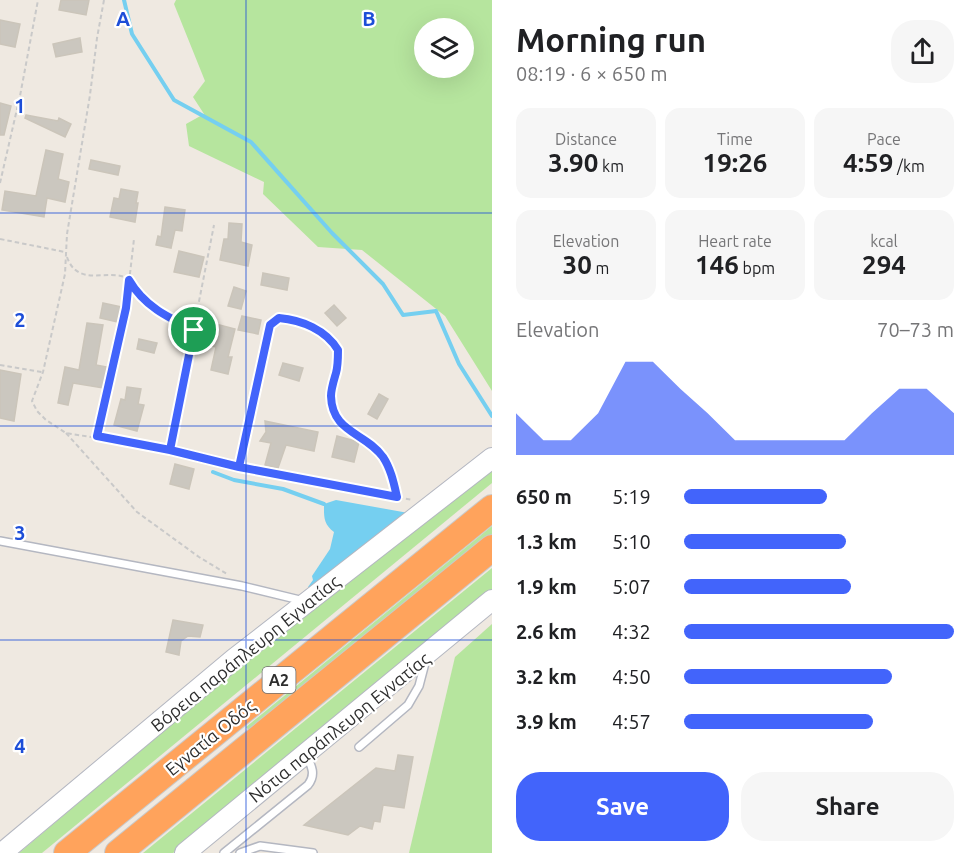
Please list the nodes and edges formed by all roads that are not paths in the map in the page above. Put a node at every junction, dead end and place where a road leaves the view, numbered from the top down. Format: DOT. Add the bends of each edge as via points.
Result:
graph roads {
  1 [pos="492,458"];
  2 [pos="492,508"];
  3 [pos="0,541"];
  4 [pos="492,548"];
  5 [pos="492,600"];
  6 [pos="306,601"];
  7 [pos="427,655"];
  8 [pos="359,747"];
  9 [pos="306,755"];
  10 [pos="2,853"];
  11 [pos="67,853"];
  12 [pos="118,853"];
  13 [pos="185,853"];
  14 [pos="224,853"];
  15 [pos="240,853"];
  16 [pos="313,853"];
  1 -- 6 [label="street, Βόρεια παράπλευρη Εγνατίας"];
  2 -- 11 [label="highway, Εγνατία Οδός / Α2"];
  3 -- 6 [label="lane"];
  4 -- 12 [label="highway, Εγνατία Οδός / Α2"];
  5 -- 7 [label="street, Νότια παράπλευρη Εγνατίας"];
  6 -- 10 [label="street, Βόρεια παράπλευρη Εγνατίας"];
  7 -- 8 [label="lane" via="419,686 408,705"];
  7 -- 9 [label="street, Νότια παράπλευρη Εγνατίας"];
  9 -- 13 [label="street, Νότια παράπλευρη Εγνατίας"];
  9 -- 14 [label="lane" via="313,773 308,785"];
  15 -- 16 [label="lane" via="260,846"];
}
